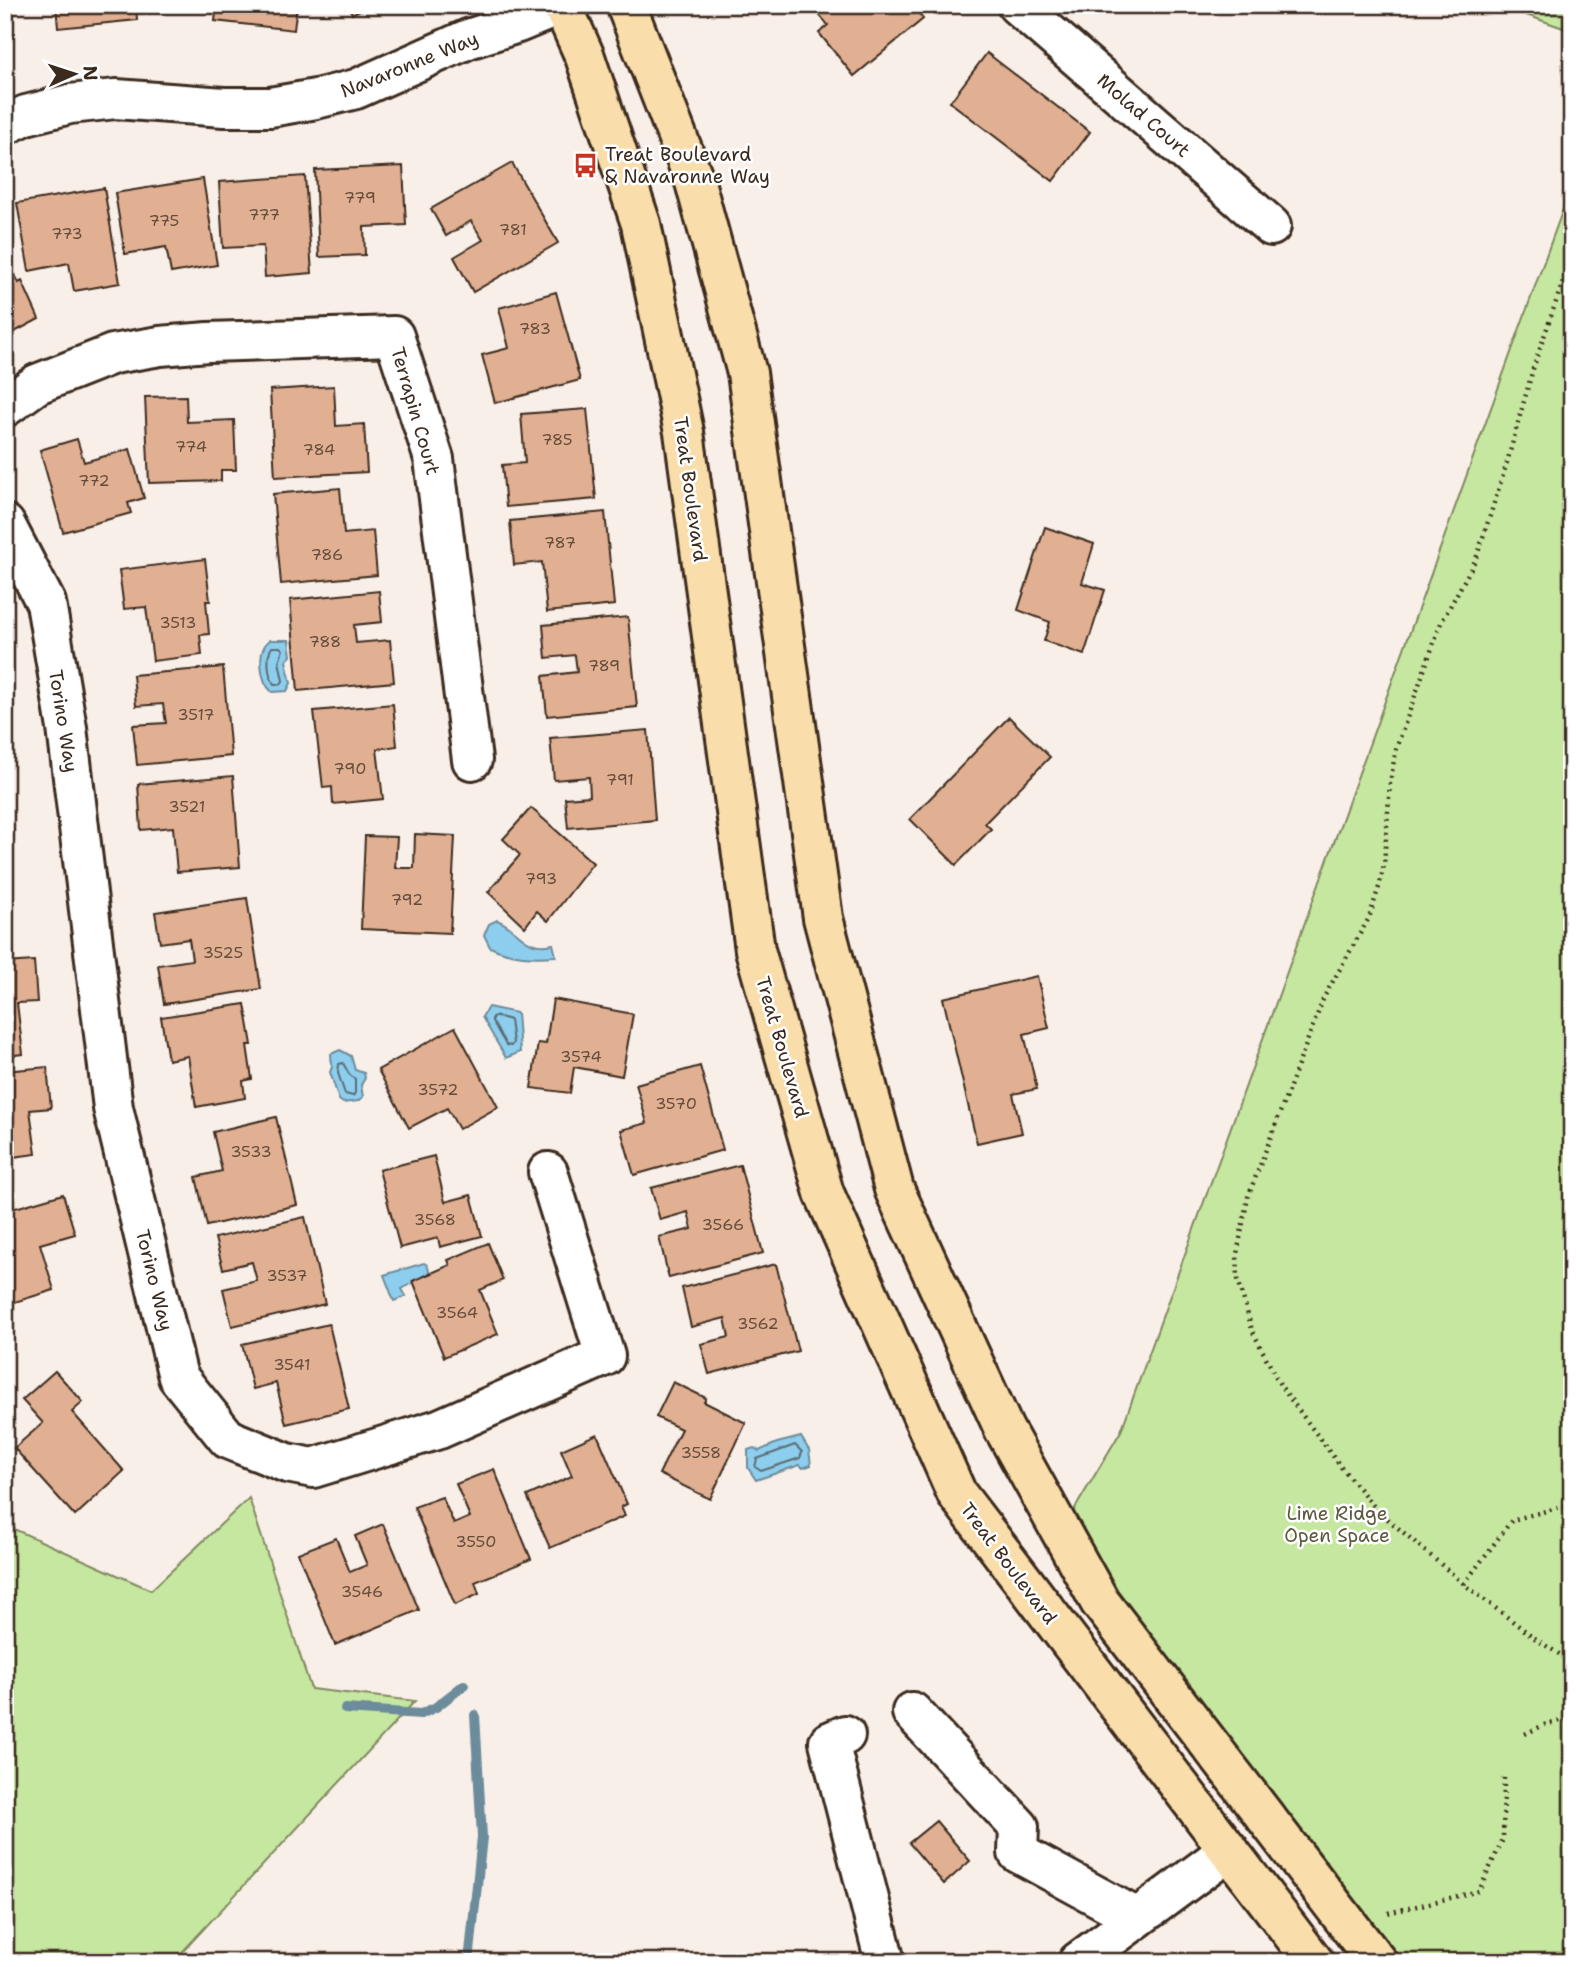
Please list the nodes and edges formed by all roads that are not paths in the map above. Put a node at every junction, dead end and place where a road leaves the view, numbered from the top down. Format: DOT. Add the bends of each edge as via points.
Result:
graph roads {
  1 [pos="562,5"];
  2 [pos="625,5"];
  3 [pos="1017,5"];
  4 [pos="5,125"];
  5 [pos="1271,226"];
  6 [pos="5,407"];
  7 [pos="5,524"];
  8 [pos="472,760"];
  9 [pos="548,1172"];
  10 [pos="912,1712"];
  11 [pos="845,1735"];
  12 [pos="1229,1850"];
  13 [pos="1137,1918"];
  14 [pos="885,1962"];
  15 [pos="1078,1962"];
  16 [pos="1314,1962"];
  17 [pos="1377,1962"];
  1 -- 4 [label="street, Navaronne Way" via="468,39 356,89 316,99 270,107 224,107 116,99 70,104"];
  1 -- 12 [label="main road, Treat Boulevard" via="586,57 641,224 684,432 755,950 824,1194 957,1494"];
  2 -- 17 [label="main road" via="695,182 747,373 823,918 894,1189 1004,1429 1100,1602"];
  3 -- 5 [label="street, Molad Court"];
  6 -- 8 [label="street, Terrapin Court" via="37,384 113,354 208,342 394,336 434,459"];
  7 -- 9 [label="street, Torino Way" via="46,603 67,728 113,1108 178,1377 228,1439 287,1463 313,1468 439,1429 605,1356"];
  10 -- 13 [label="street" via="1019,1827 1018,1853"];
  11 -- 14 [label="street" via="829,1742"];
  12 -- 13 [label="street"];
  12 -- 16 [label="main road, Treat Boulevard"];
  13 -- 15 [label="street"];
}
